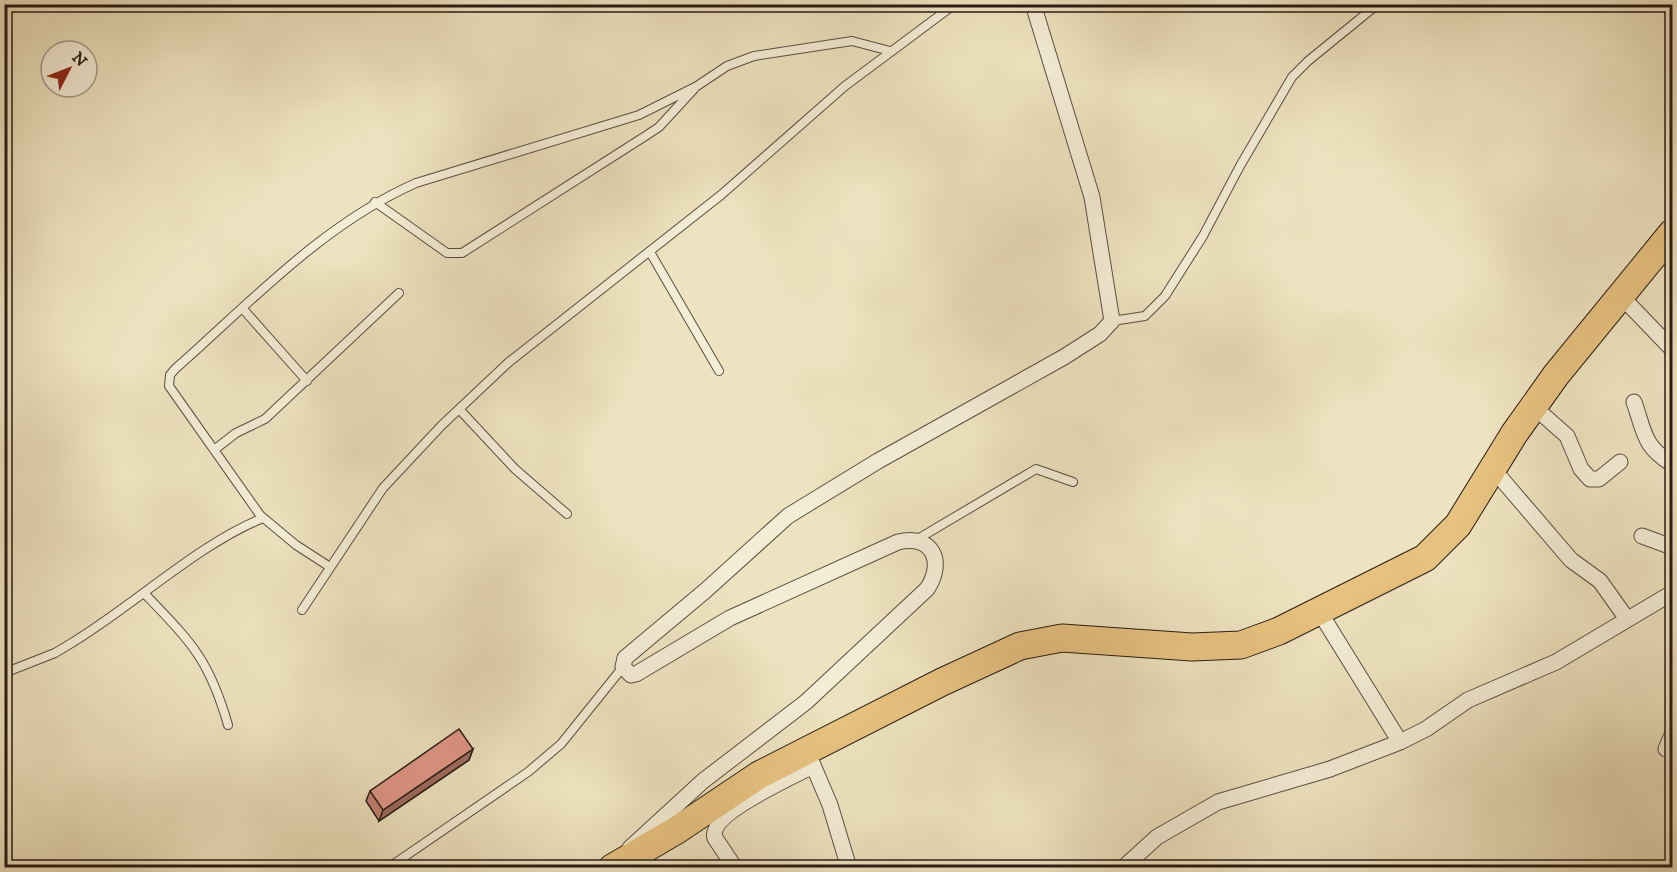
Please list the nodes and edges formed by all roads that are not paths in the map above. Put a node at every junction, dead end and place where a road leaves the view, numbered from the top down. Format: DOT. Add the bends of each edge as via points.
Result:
graph roads {
  1 [pos="955,4"];
  2 [pos="1033,4"];
  3 [pos="1378,4"];
  4 [pos="890,51"];
  5 [pos="697,86"];
  6 [pos="375,202"];
  7 [pos="1672,233"];
  8 [pos="650,252"];
  9 [pos="399,293"];
  10 [pos="1620,295"];
  11 [pos="243,309"];
  12 [pos="1112,321"];
  13 [pos="1672,350"];
  14 [pos="719,371"];
  15 [pos="308,381"];
  16 [pos="1634,402"];
  17 [pos="1533,406"];
  18 [pos="459,409"];
  19 [pos="214,450"];
  20 [pos="1620,462"];
  21 [pos="1672,464"];
  22 [pos="1493,469"];
  23 [pos="1073,482"];
  24 [pos="567,514"];
  25 [pos="263,518"];
  26 [pos="1642,536"];
  27 [pos="916,540"];
  28 [pos="1672,547"];
  29 [pos="330,567"];
  30 [pos="145,594"];
  31 [pos="1672,594"];
  32 [pos="302,610"];
  33 [pos="1319,611"];
  34 [pos="1627,619"];
  35 [pos="623,667"];
  36 [pos="4,673"];
  37 [pos="228,725"];
  38 [pos="1400,742"];
  39 [pos="810,758"];
  40 [pos="622,865"];
  41 [pos="388,867"];
  42 [pos="735,867"];
  43 [pos="849,867"];
  44 [pos="1123,867"];
  1 -- 4 [label="lane"];
  2 -- 12 [label="street" via="1092,197"];
  3 -- 12 [label="lane" via="1292,77 1165,296 1145,316"];
  4 -- 5 [label="lane" via="852,41 754,56 727,66"];
  4 -- 8 [label="lane"];
  5 -- 6 [label="lane" via="639,115 416,183"];
  5 -- 6 [label="lane" via="653,131 462,253 447,253"];
  6 -- 11 [label="lane" via="303,255"];
  7 -- 10 [label="highway"];
  8 -- 14 [label="lane"];
  8 -- 18 [label="lane" via="539,336"];
  9 -- 15 [label="lane"];
  10 -- 13 [label="street"];
  10 -- 17 [label="highway"];
  11 -- 15 [label="lane"];
  11 -- 19 [label="lane" via="175,369 168,381 177,400"];
  12 -- 35 [label="street" via="1100,334 1064,357 788,516 625,658"];
  15 -- 19 [label="lane" via="265,419 236,433"];
  16 -- 21 [label="street" via="1648,445"];
  17 -- 20 [label="street" via="1567,436 1581,469 1590,479 1599,479"];
  17 -- 22 [label="highway"];
  18 -- 24 [label="lane" via="529,483"];
  18 -- 29 [label="lane" via="383,488"];
  19 -- 25 [label="lane"];
  22 -- 33 [label="highway" via="1458,525 1425,558"];
  22 -- 34 [label="street" via="1571,560 1600,581"];
  23 -- 27 [label="lane" via="1036,468"];
  25 -- 29 [label="lane"];
  25 -- 30 [label="lane"];
  26 -- 28 [label="street"];
  27 -- 35 [label="street" via="897,542 862,556 740,613 636,674 631,675"];
  27 -- 40 [label="street" via="925,544 935,557 935,574 927,589 806,702 678,802"];
  29 -- 32 [label="lane"];
  30 -- 36 [label="lane" via="55,653"];
  30 -- 37 [label="lane" via="201,656"];
  31 -- 34 [label="street"];
  33 -- 38 [label="street"];
  33 -- 39 [label="highway" via="1260,640 1221,648 1095,639 1039,640 993,657"];
  34 -- 38 [label="street" via="1556,662 1468,700"];
  35 -- 41 [label="lane" via="553,751"];
  38 -- 44 [label="street" via="1218,802 1157,837"];
  39 -- 40 [label="highway" via="759,775"];
  39 -- 42 [label="street" via="732,810 717,825 714,834"];
  39 -- 43 [label="street"];
}
